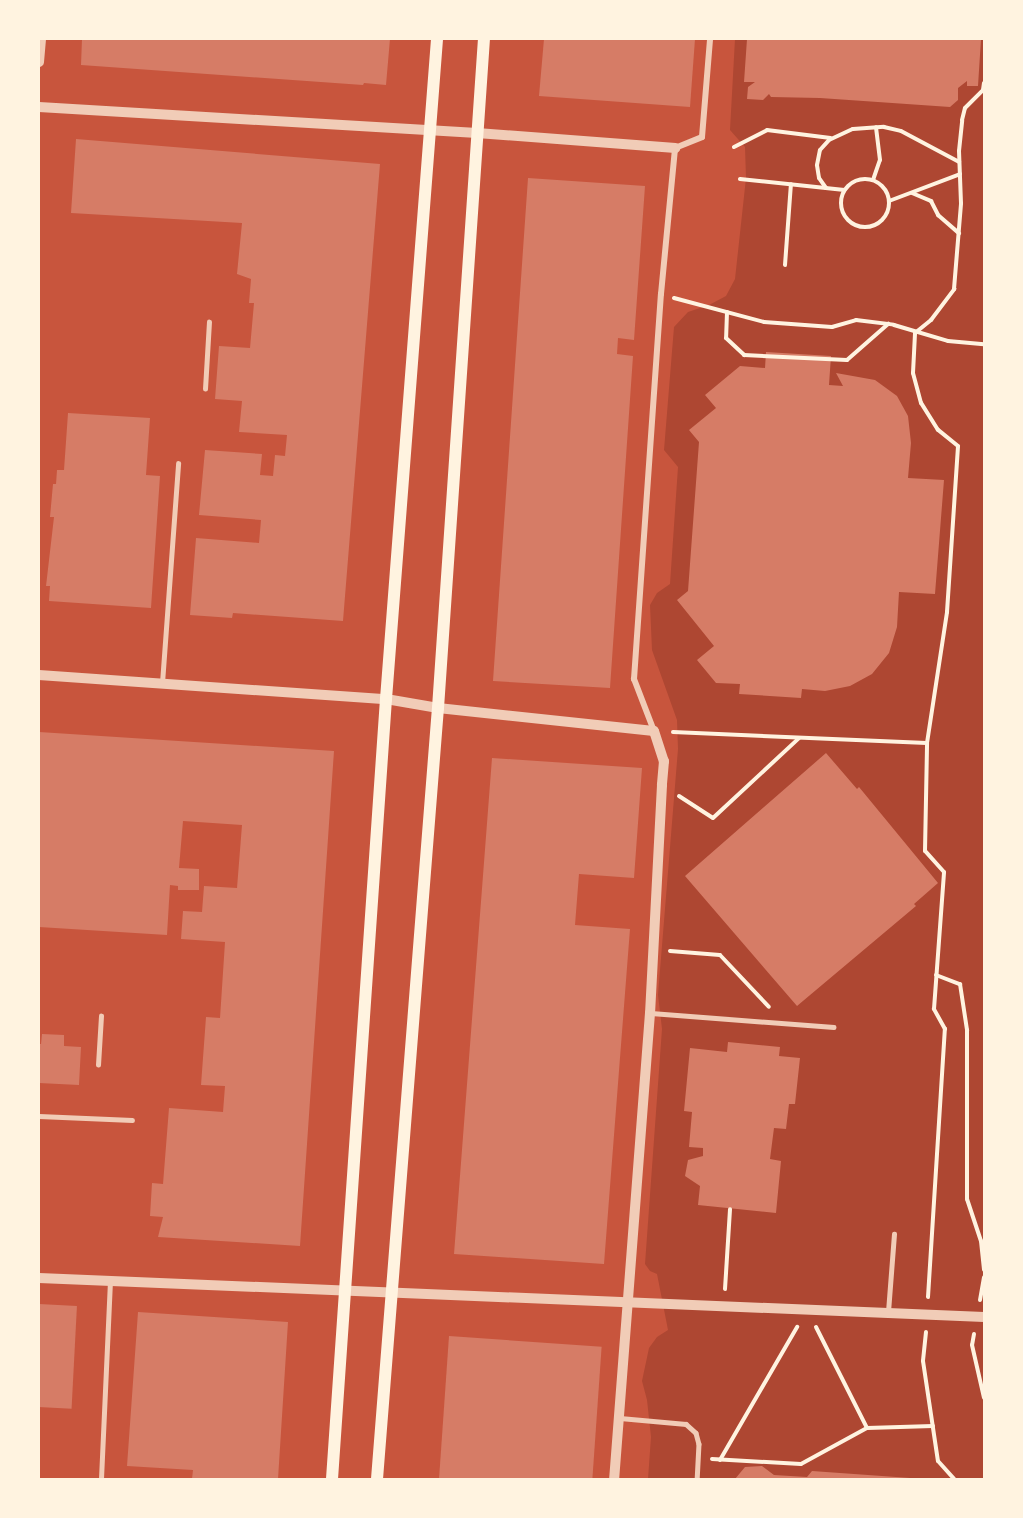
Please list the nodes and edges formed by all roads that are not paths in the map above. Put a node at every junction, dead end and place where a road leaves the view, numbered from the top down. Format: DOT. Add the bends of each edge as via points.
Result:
graph roads {
  1 [pos="41,39"];
  2 [pos="437,39"];
  3 [pos="484,39"];
  4 [pos="710,39"];
  5 [pos="39,62"];
  6 [pos="39,107"];
  7 [pos="430,130"];
  8 [pos="477,132"];
  9 [pos="675,148"];
  10 [pos="209,322"];
  11 [pos="205,389"];
  12 [pos="178,464"];
  13 [pos="39,675"];
  14 [pos="162,683"];
  15 [pos="386,699"];
  16 [pos="438,708"];
  17 [pos="654,731"];
  18 [pos="650,1013"];
  19 [pos="101,1016"];
  20 [pos="833,1027"];
  21 [pos="98,1065"];
  22 [pos="39,1116"];
  23 [pos="132,1120"];
  24 [pos="894,1234"];
  25 [pos="39,1278"];
  26 [pos="110,1281"];
  27 [pos="346,1291"];
  28 [pos="391,1293"];
  29 [pos="626,1302"];
  30 [pos="888,1312"];
  31 [pos="979,1317"];
  32 [pos="618,1418"];
  33 [pos="100,1479"];
  34 [pos="332,1479"];
  35 [pos="377,1479"];
  36 [pos="614,1479"];
  37 [pos="698,1479"];
  1 -- 5 [label="street"];
  2 -- 7 [label="main road"];
  3 -- 8 [label="main road"];
  4 -- 9 [label="street" via="702,136"];
  6 -- 7 [label="street"];
  7 -- 8 [label="street"];
  7 -- 15 [label="main road"];
  8 -- 9 [label="street"];
  8 -- 16 [label="main road"];
  9 -- 17 [label="street" via="634,679"];
  10 -- 11 [label="lane"];
  12 -- 14 [label="lane"];
  13 -- 14 [label="street"];
  14 -- 15 [label="street"];
  15 -- 16 [label="street"];
  15 -- 27 [label="main road"];
  16 -- 17 [label="street"];
  16 -- 28 [label="main road"];
  17 -- 18 [label="street" via="664,761"];
  18 -- 20 [label="lane"];
  18 -- 29 [label="street"];
  19 -- 21 [label="lane"];
  22 -- 23 [label="lane"];
  24 -- 30 [label="lane"];
  25 -- 26 [label="street"];
  26 -- 27 [label="street"];
  26 -- 33 [label="lane"];
  27 -- 28 [label="street"];
  27 -- 34 [label="main road"];
  28 -- 29 [label="street"];
  28 -- 35 [label="main road"];
  29 -- 30 [label="street"];
  29 -- 32 [label="street"];
  30 -- 31 [label="street"];
  32 -- 36 [label="street"];
  32 -- 37 [label="lane" via="686,1424 696,1433"];
}
